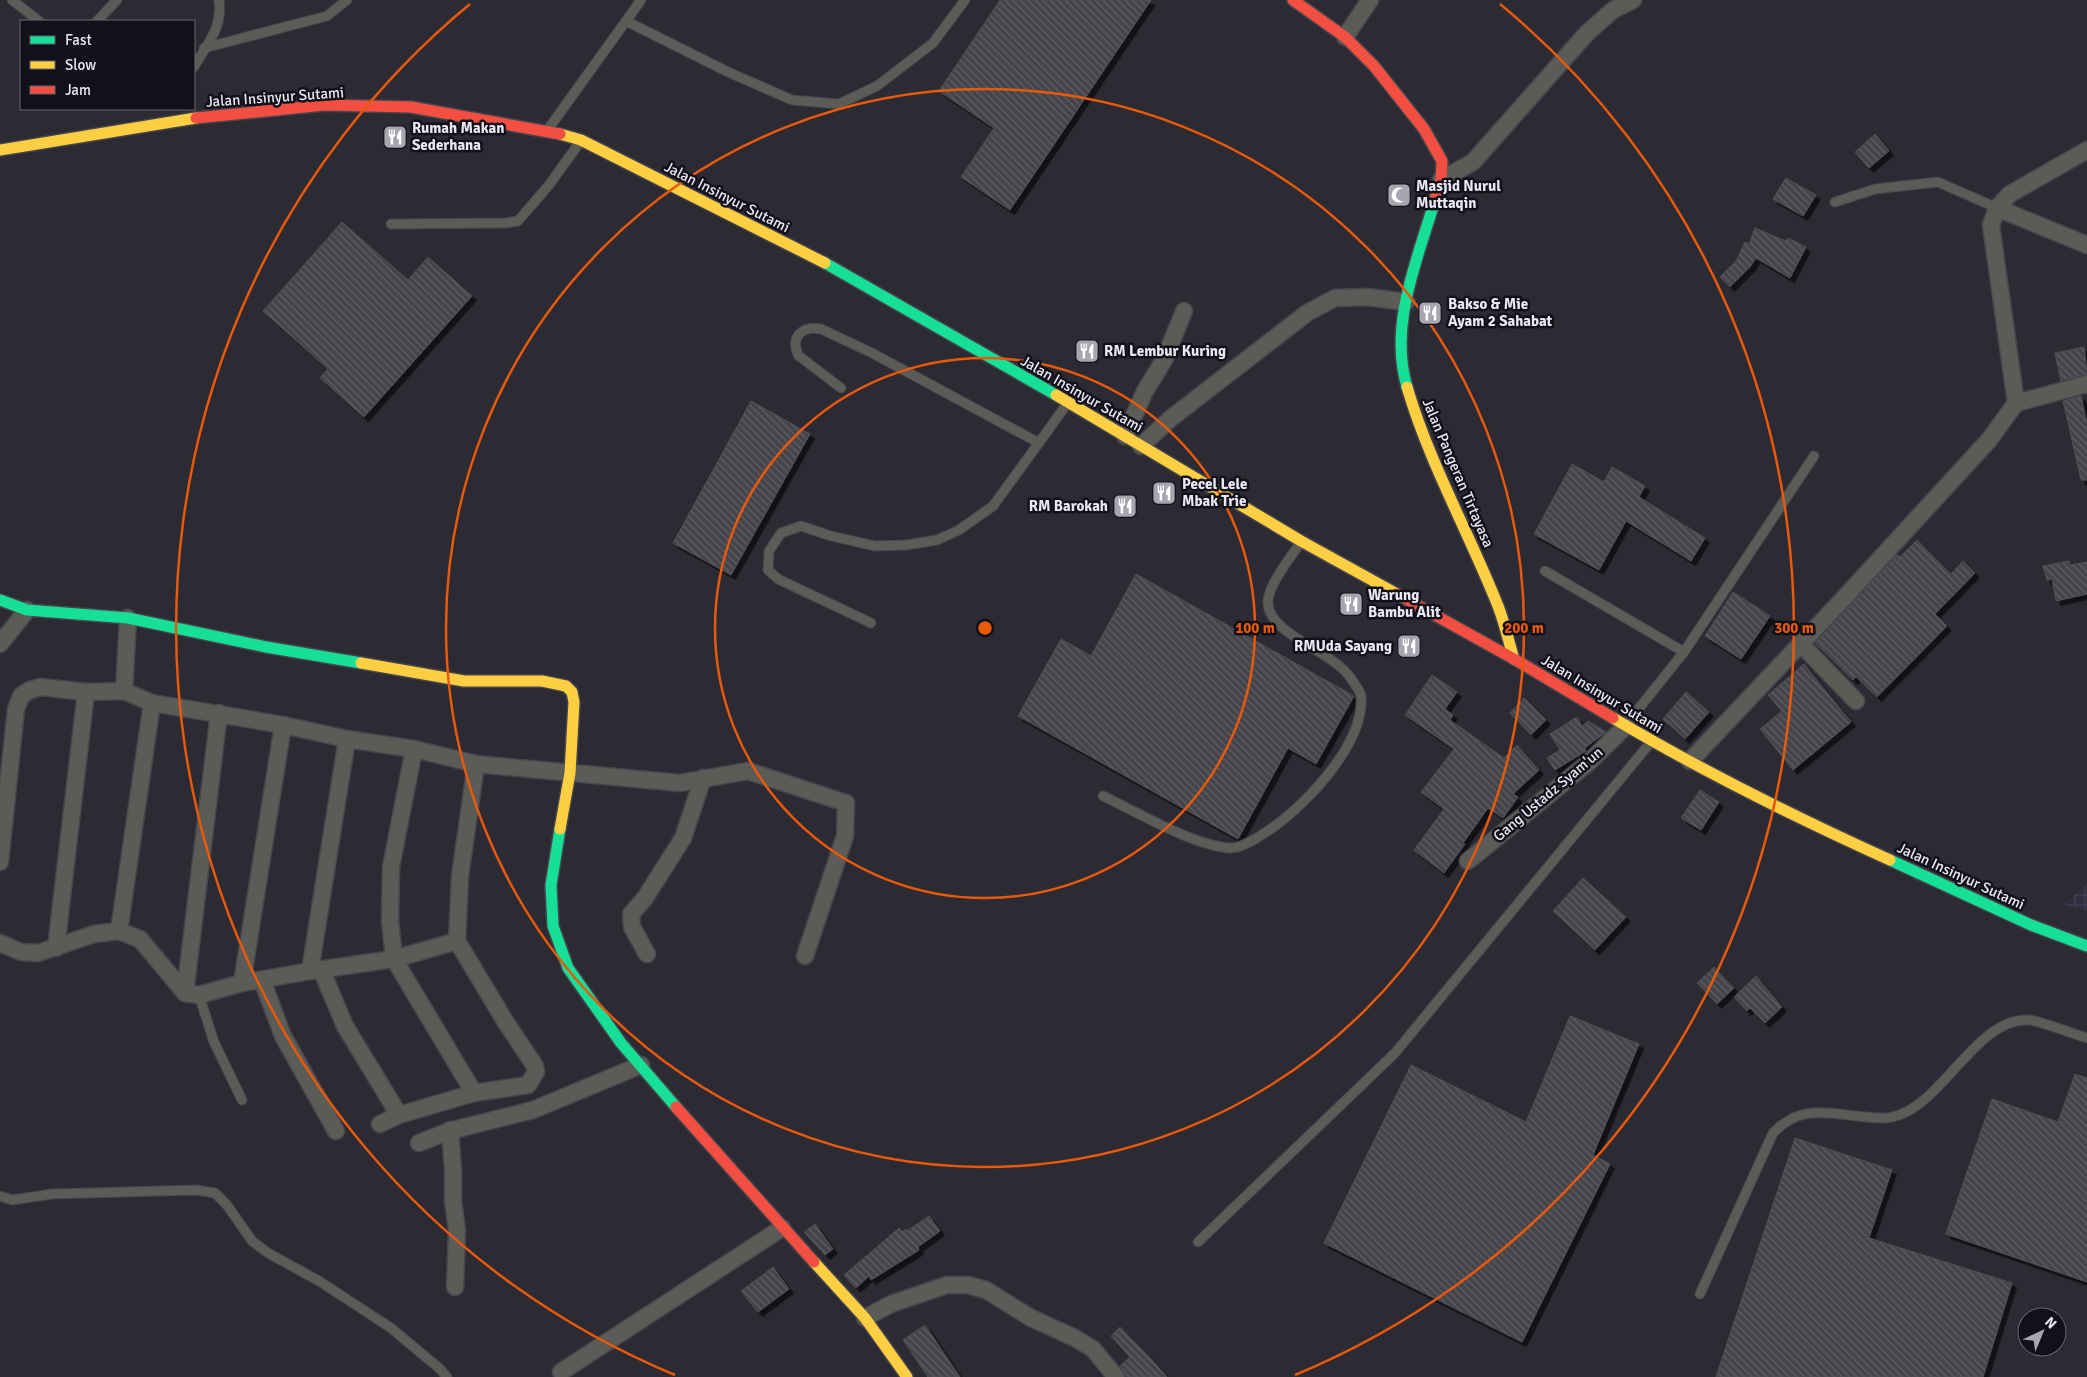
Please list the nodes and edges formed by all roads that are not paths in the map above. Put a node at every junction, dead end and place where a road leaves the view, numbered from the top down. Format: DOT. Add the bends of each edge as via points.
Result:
graph roads {
  1 [pos="12,0"];
  2 [pos="117,0"];
  3 [pos="219,0"];
  4 [pos="347,0"];
  5 [pos="641,0"];
  6 [pos="965,0"];
  7 [pos="1293,0"];
  8 [pos="1370,0"];
  9 [pos="1633,0"];
  10 [pos="38,20"];
  11 [pos="98,20"];
  12 [pos="626,21"];
  13 [pos="1345,37"];
  14 [pos="204,48"];
  15 [pos="195,65"];
  16 [pos="189,114"];
  17 [pos="547,130"];
  18 [pos="581,140"];
  19 [pos="0,150"];
  20 [pos="2087,150"];
  21 [pos="1441,180"];
  22 [pos="1836,202"];
  23 [pos="1997,208"];
  24 [pos="391,224"];
  25 [pos="2087,245"];
  26 [pos="1406,302"];
  27 [pos="1184,312"];
  28 [pos="2087,384"];
  29 [pos="841,388"];
  30 [pos="1068,402"];
  31 [pos="2016,403"];
  32 [pos="1125,436"];
  33 [pos="1038,444"];
  34 [pos="1141,446"];
  35 [pos="1814,456"];
  36 [pos="1302,541"];
  37 [pos="1545,571"];
  38 [pos="0,600"];
  39 [pos="27,610"];
  40 [pos="128,618"];
  41 [pos="871,623"];
  42 [pos="0,644"];
  43 [pos="1801,644"];
  44 [pos="1684,652"];
  45 [pos="1514,659"];
  46 [pos="124,691"];
  47 [pos="86,692"];
  48 [pos="1856,701"];
  49 [pos="152,703"];
  50 [pos="219,713"];
  51 [pos="283,724"];
  52 [pos="1626,726"];
  53 [pos="347,739"];
  54 [pos="1652,741"];
  55 [pos="414,748"];
  56 [pos="1690,761"];
  57 [pos="476,764"];
  58 [pos="570,773"];
  59 [pos="704,778"];
  60 [pos="1103,796"];
  61 [pos="1468,861"];
  62 [pos="0,862"];
  63 [pos="119,932"];
  64 [pos="457,941"];
  65 [pos="0,943"];
  66 [pos="2087,946"];
  67 [pos="56,948"];
  68 [pos="647,954"];
  69 [pos="805,956"];
  70 [pos="394,959"];
  71 [pos="316,970"];
  72 [pos="262,980"];
  73 [pos="242,983"];
  74 [pos="192,994"];
  75 [pos="2087,1038"];
  76 [pos="641,1065"];
  77 [pos="474,1093"];
  78 [pos="242,1100"];
  79 [pos="399,1115"];
  80 [pos="380,1124"];
  81 [pos="450,1130"];
  82 [pos="336,1131"];
  83 [pos="419,1143"];
  84 [pos="0,1196"];
  85 [pos="782,1228"];
  86 [pos="1198,1242"];
  87 [pos="455,1287"];
  88 [pos="1700,1294"];
  89 [pos="865,1318"];
  90 [pos="561,1372"];
  91 [pos="447,1377"];
  92 [pos="907,1377"];
  93 [pos="1116,1377"];
  1 -- 10 [label="lane"];
  2 -- 11 [label="lane"];
  3 -- 14 [label="lane" via="221,14 217,29"];
  4 -- 14 [label="lane" via="327,16"];
  5 -- 12 [label="lane"];
  6 -- 12 [label="lane" via="932,43 877,86 839,104 792,100"];
  7 -- 13 [label="main road, Jalan Pangeran Tirtayasa"];
  8 -- 13 [label="street"];
  9 -- 21 [label="street" via="1613,10 1587,33 1473,162"];
  12 -- 17 [label="lane"];
  13 -- 21 [label="main road, Jalan Pangeran Tirtayasa" via="1374,66 1424,129 1442,161"];
  14 -- 15 [label="lane"];
  16 -- 17 [label="main road, Jalan Insinyur Sutami" via="324,105 410,107"];
  16 -- 19 [label="main road, Jalan Insinyur Sutami"];
  17 -- 18 [label="main road, Jalan Insinyur Sutami"];
  18 -- 24 [label="lane" via="518,221"];
  18 -- 30 [label="main road, Jalan Insinyur Sutami" via="829,265"];
  20 -- 23 [label="street" via="2010,194"];
  21 -- 26 [label="main road, Jalan Pangeran Tirtayasa"];
  22 -- 23 [label="lane" via="1875,189 1938,182"];
  23 -- 25 [label="street"];
  23 -- 31 [label="street" via="1991,225"];
  26 -- 34 [label="street" via="1368,297 1335,298 1307,313 1170,419"];
  26 -- 45 [label="main road, Jalan Pangeran Tirtayasa" via="1400,331 1400,355 1417,422 1497,602"];
  27 -- 32 [label="street" via="1164,360 1145,391"];
  28 -- 31 [label="street"];
  29 -- 33 [label="lane" via="795,350 795,342 805,330 812,327 821,329 872,353"];
  30 -- 32 [label="main road, Jalan Insinyur Sutami"];
  30 -- 33 [label="lane"];
  31 -- 43 [label="street" via="1989,440"];
  32 -- 34 [label="main road, Jalan Insinyur Sutami"];
  33 -- 41 [label="lane" via="994,506 959,530 937,540 906,546 875,546 801,526 781,532 769,552 768,570 778,579"];
  34 -- 36 [label="main road, Jalan Insinyur Sutami"];
  35 -- 44 [label="lane"];
  36 -- 45 [label="main road, Jalan Insinyur Sutami"];
  36 -- 60 [label="lane" via="1273,586 1268,603 1272,617 1287,632 1332,659 1351,678 1361,694 1361,711 1332,771 1280,824 1251,841 1230,848 1195,840"];
  37 -- 44 [label="lane"];
  38 -- 39 [label="main road"];
  39 -- 40 [label="main road"];
  39 -- 42 [label="street"];
  40 -- 46 [label="street"];
  40 -- 58 [label="main road" via="266,647 464,681 542,681 566,686 572,692 574,702"];
  43 -- 48 [label="street"];
  43 -- 56 [label="street"];
  44 -- 52 [label="lane"];
  45 -- 52 [label="main road, Jalan Insinyur Sutami"];
  46 -- 47 [label="street"];
  46 -- 49 [label="street"];
  47 -- 62 [label="street" via="41,687 21,696 16,709"];
  47 -- 67 [label="street"];
  49 -- 50 [label="street"];
  49 -- 63 [label="street"];
  50 -- 51 [label="street"];
  50 -- 74 [label="street"];
  51 -- 53 [label="street"];
  51 -- 73 [label="street"];
  52 -- 54 [label="main road, Jalan Insinyur Sutami"];
  52 -- 61 [label="street, Gang Ustadz Syam'un" via="1588,763"];
  53 -- 55 [label="street"];
  53 -- 71 [label="street"];
  54 -- 56 [label="main road, Jalan Insinyur Sutami"];
  54 -- 86 [label="lane" via="1394,1053"];
  55 -- 57 [label="street"];
  55 -- 70 [label="street" via="392,867 390,920"];
  56 -- 66 [label="main road, Jalan Insinyur Sutami" via="1804,821 2032,925"];
  57 -- 58 [label="street"];
  57 -- 64 [label="street" via="460,876"];
  58 -- 59 [label="street" via="680,783"];
  58 -- 76 [label="main road" via="550,885 553,926 568,968"];
  59 -- 68 [label="street" via="683,838 645,898 631,914 632,927"];
  59 -- 69 [label="street" via="748,771 846,803 845,836"];
  63 -- 67 [label="street" via="94,934"];
  63 -- 74 [label="street" via="140,939"];
  64 -- 70 [label="street"];
  64 -- 77 [label="street" via="536,1072 528,1085"];
  65 -- 67 [label="street" via="21,952 38,953"];
  70 -- 71 [label="street"];
  70 -- 77 [label="street"];
  71 -- 72 [label="street"];
  71 -- 79 [label="street" via="345,1026"];
  72 -- 73 [label="street"];
  72 -- 82 [label="street" via="283,1036"];
  73 -- 74 [label="street"];
  74 -- 78 [label="lane"];
  75 -- 88 [label="lane" via="2029,1020 2005,1024 1982,1041 1908,1112 1891,1118 1811,1112 1784,1122 1773,1133"];
  76 -- 81 [label="street" via="533,1110"];
  76 -- 85 [label="main road"];
  77 -- 79 [label="street"];
  79 -- 80 [label="street"];
  81 -- 83 [label="street"];
  81 -- 87 [label="street" via="452,1201 457,1230"];
  84 -- 91 [label="lane" via="12,1200 52,1194 196,1190 215,1193 252,1241 391,1328"];
  85 -- 89 [label="main road"];
  85 -- 90 [label="street"];
  89 -- 92 [label="main road"];
  89 -- 93 [label="street" via="891,1304 946,1285 968,1285 986,1290 1031,1318 1093,1349"];
}
